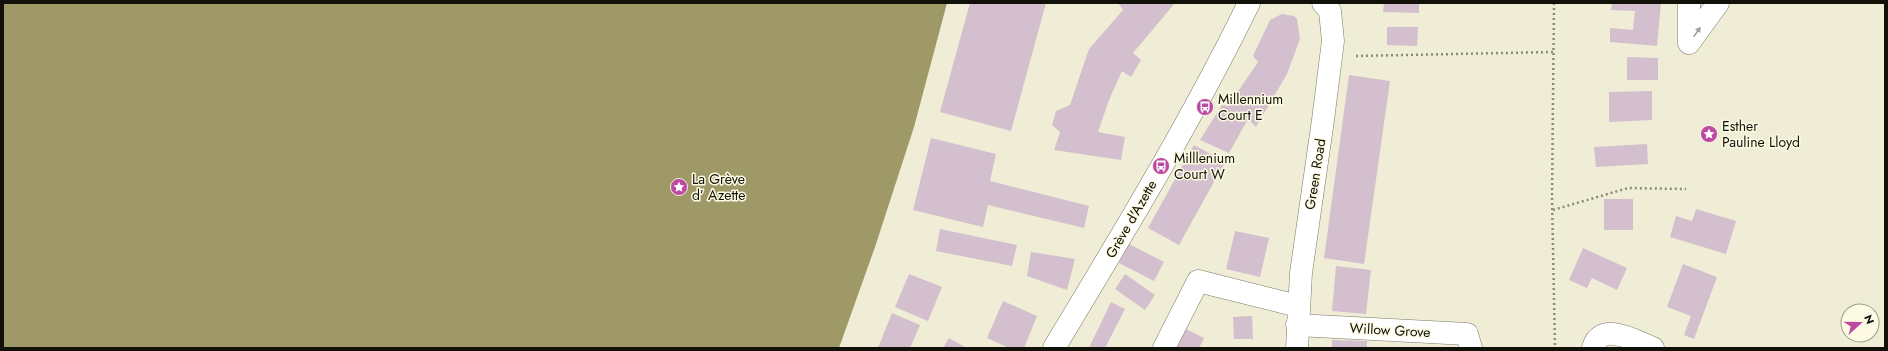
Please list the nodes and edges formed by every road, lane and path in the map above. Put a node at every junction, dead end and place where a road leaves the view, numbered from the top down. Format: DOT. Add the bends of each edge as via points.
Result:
graph roads {
  1 [pos="1249,3"];
  2 [pos="1554,3"];
  3 [pos="1689,3"];
  4 [pos="1718,3"];
  5 [pos="1329,6"];
  6 [pos="1553,52"];
  7 [pos="1358,56"];
  8 [pos="1686,189"];
  9 [pos="1553,210"];
  10 [pos="1298,316"];
  11 [pos="1054,348"];
  12 [pos="1164,348"];
  13 [pos="1297,348"];
  14 [pos="1471,348"];
  15 [pos="1555,348"];
  16 [pos="1592,348"];
  17 [pos="1654,348"];
  1 -- 11 [label="main road, Grève d'Azette" via="1232,39 1141,203"];
  2 -- 6 [label="path"];
  3 -- 4 [label="main road, one-way" via="1689,43"];
  5 -- 10 [label="main road, Green Road" via="1333,41 1301,273"];
  6 -- 7 [label="path"];
  6 -- 9 [label="path"];
  8 -- 9 [label="path" via="1628,188"];
  9 -- 15 [label="path"];
  10 -- 12 [label="main road" via="1198,281"];
  10 -- 13 [label="main road, Green Road"];
  10 -- 14 [label="main road, Willow Grove" via="1467,334"];
  16 -- 17 [label="main road" via="1601,335 1609,333"];
}
